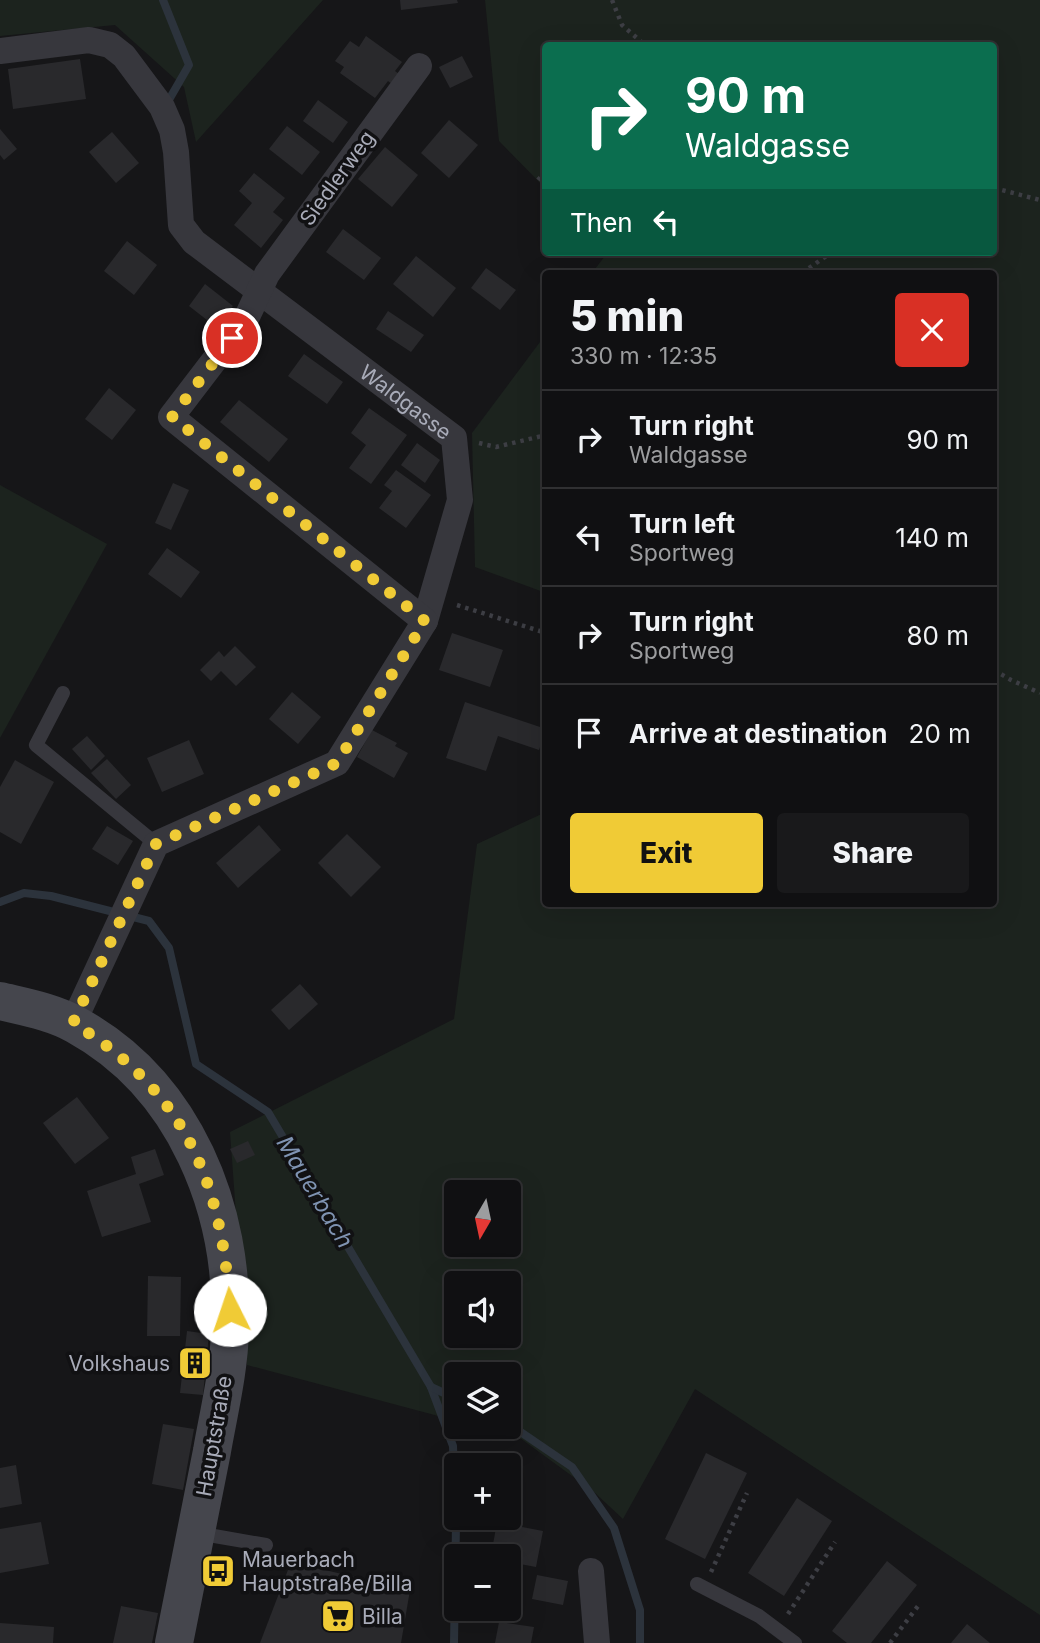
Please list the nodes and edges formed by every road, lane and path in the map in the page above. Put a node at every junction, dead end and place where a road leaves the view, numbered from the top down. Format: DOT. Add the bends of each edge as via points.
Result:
graph roads {
  1 [pos="611,0"];
  2 [pos="641,42"];
  3 [pos="0,51"];
  4 [pos="419,66"];
  5 [pos="542,176"];
  6 [pos="538,180"];
  7 [pos="997,189"];
  8 [pos="1040,200"];
  9 [pos="826,256"];
  10 [pos="806,270"];
  11 [pos="258,292"];
  12 [pos="542,436"];
  13 [pos="454,438"];
  14 [pos="429,609"];
  15 [pos="542,632"];
  16 [pos="997,672"];
  17 [pos="63,693"];
  18 [pos="1040,693"];
  19 [pos="156,844"];
  20 [pos="0,1001"];
  21 [pos="73,1023"];
  22 [pos="747,1493"];
  23 [pos="196,1532"];
  24 [pos="835,1542"];
  25 [pos="267,1545"];
  26 [pos="591,1571"];
  27 [pos="700,1586"];
  28 [pos="918,1606"];
  29 [pos="778,1630"];
  30 [pos="174,1643"];
  31 [pos="597,1643"];
  32 [pos="795,1643"];
  33 [pos="890,1643"];
  1 -- 2 [label="path" via="622,25"];
  3 -- 11 [label="street, Waldgasse" via="89,40 110,45 124,56 162,107 172,130 181,225 194,242"];
  4 -- 11 [label="street, Siedlerweg"];
  5 -- 6 [label="path"];
  7 -- 8 [label="path"];
  9 -- 10 [label="path"];
  11 -- 13 [label="street, Waldgasse"];
  11 -- 14 [label="street, Siedlerweg" via="246,318 172,417"];
  12 -- 13 [label="path" via="496,447"];
  13 -- 14 [label="street, Waldgasse" via="460,500"];
  14 -- 15 [label="path"];
  14 -- 19 [label="street, Waldgasse" via="337,763"];
  16 -- 18 [label="path"];
  17 -- 19 [label="lane" via="36,745"];
  19 -- 21 [label="street"];
  20 -- 21 [label="main road, Hauptstraße"];
  21 -- 23 [label="main road, Hauptstraße" via="126,1061 172,1113 202,1168 220,1221 229,1288 229,1351"];
  22 -- 27 [label="path"];
  23 -- 25 [label="lane"];
  23 -- 30 [label="main road, Hauptstraße"];
  24 -- 29 [label="path"];
  26 -- 31 [label="street"];
  27 -- 29 [label="lane"];
  28 -- 33 [label="path"];
  29 -- 32 [label="lane"];
}
